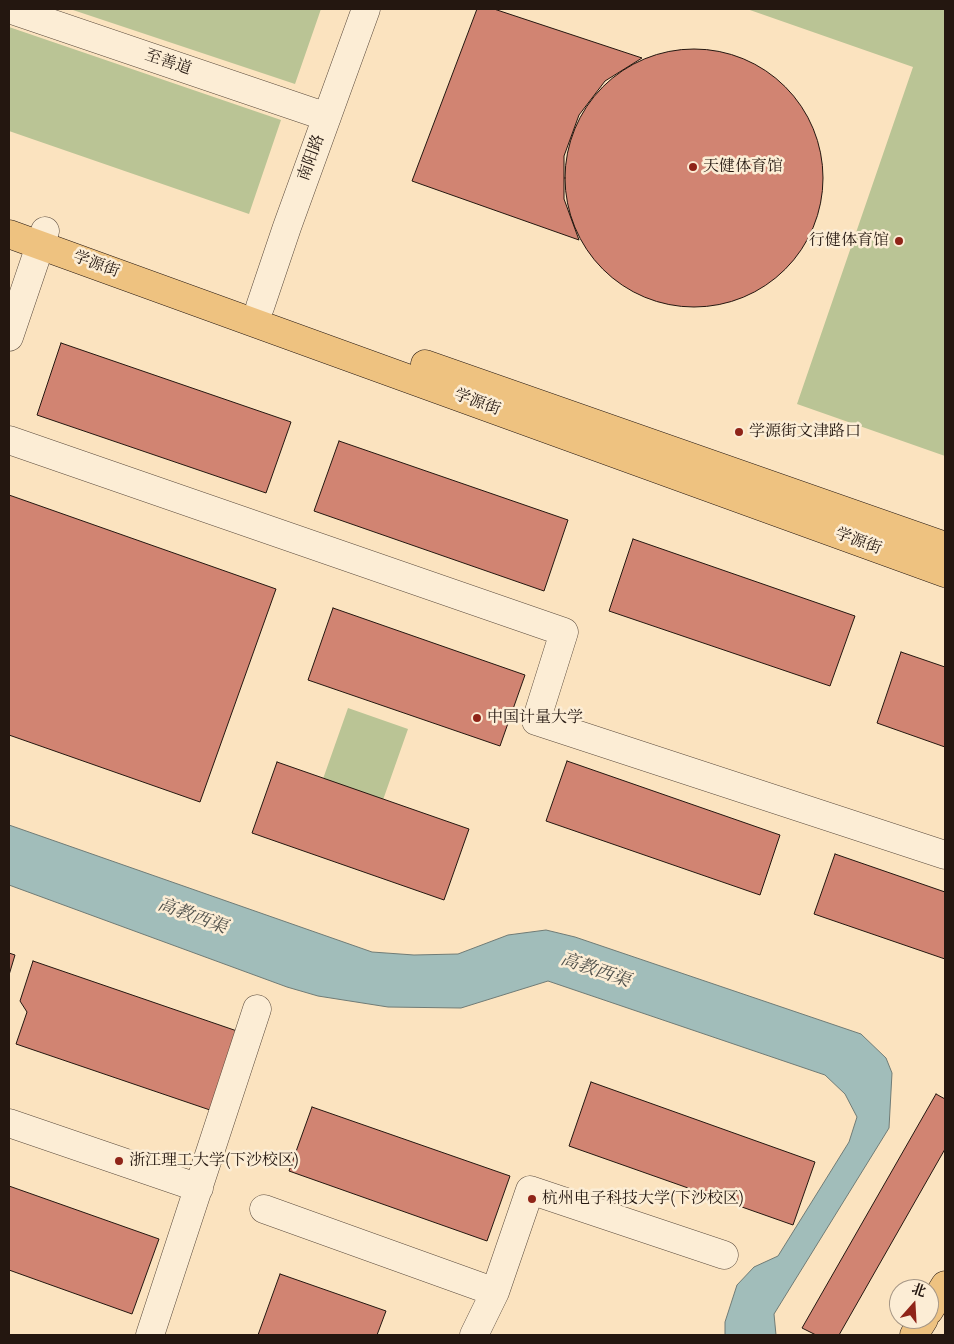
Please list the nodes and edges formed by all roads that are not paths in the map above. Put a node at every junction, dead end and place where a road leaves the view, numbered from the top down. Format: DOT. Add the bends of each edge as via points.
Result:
graph roads {
  1 [pos="9,9"];
  2 [pos="366,9"];
  3 [pos="327,117"];
  4 [pos="9,218"];
  5 [pos="9,234"];
  6 [pos="43,238"];
  7 [pos="260,307"];
  8 [pos="9,337"];
  9 [pos="9,440"];
  10 [pos="945,546"];
  11 [pos="945,573"];
  12 [pos="945,855"];
  13 [pos="258,1008"];
  14 [pos="9,1124"];
  15 [pos="198,1188"];
  16 [pos="264,1209"];
  17 [pos="724,1255"];
  18 [pos="495,1292"];
  19 [pos="150,1335"];
  20 [pos="474,1335"];
  1 -- 3 [label="street, 至善道"];
  2 -- 3 [label="street, 南阳路"];
  3 -- 7 [label="street, 南阳路"];
  4 -- 6 [label="main road, 学源街"];
  5 -- 6 [label="main road, 学源街"];
  6 -- 7 [label="main road, 学源街"];
  6 -- 8 [label="street"];
  6 -- 11 [label="main road, 学源街"];
  7 -- 10 [label="main road, 学源街"];
  9 -- 12 [label="street" via="564,632 536,721"];
  13 -- 15 [label="street"];
  14 -- 15 [label="street"];
  15 -- 19 [label="street"];
  16 -- 18 [label="street"];
  17 -- 18 [label="street" via="530,1190"];
  18 -- 20 [label="street"];
}
